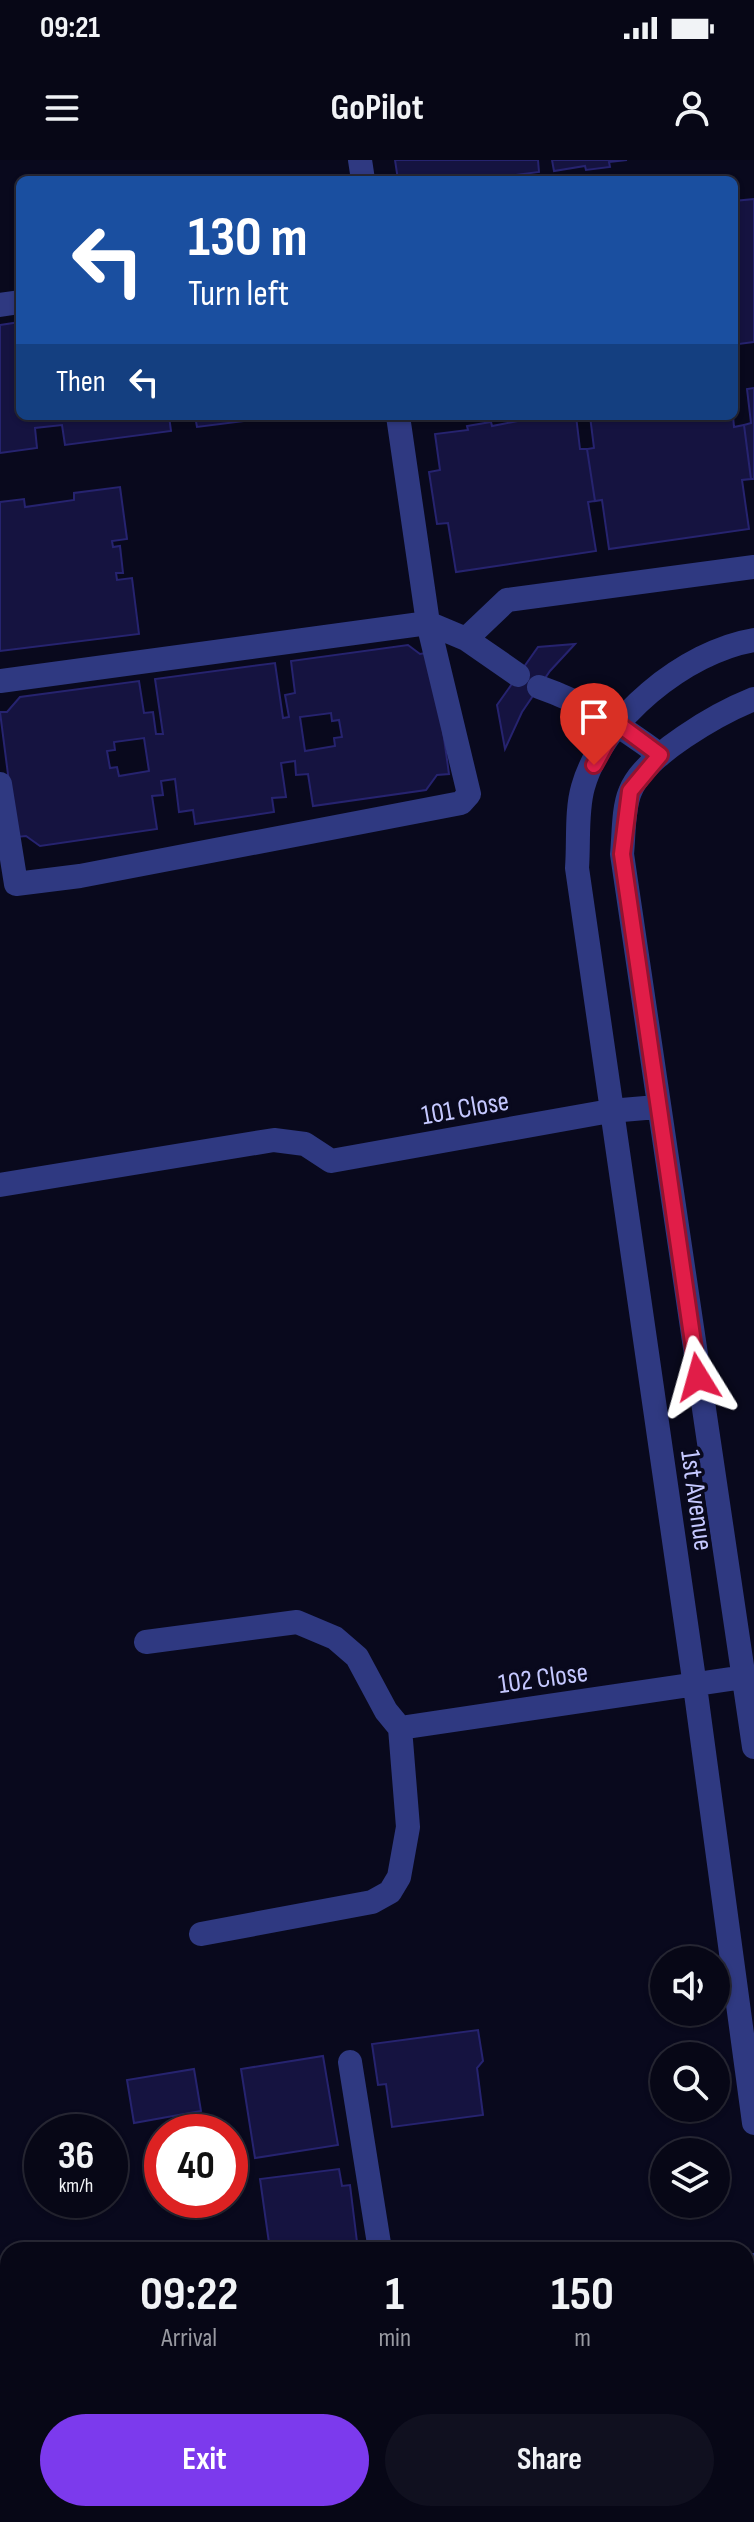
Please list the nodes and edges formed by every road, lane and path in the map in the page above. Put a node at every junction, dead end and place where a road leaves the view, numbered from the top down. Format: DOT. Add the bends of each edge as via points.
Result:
graph roads {
  1 [pos="399,420"];
  2 [pos="754,567"];
  3 [pos="428,623"];
  4 [pos="466,639"];
  5 [pos="754,640"];
  6 [pos="0,681"];
  7 [pos="754,699"];
  8 [pos="617,723"];
  9 [pos="660,755"];
  10 [pos="0,784"];
  11 [pos="8,885"];
  12 [pos="657,1107"];
  13 [pos="610,1111"];
  14 [pos="0,1185"];
  15 [pos="146,1642"];
  16 [pos="744,1677"];
  17 [pos="695,1686"];
  18 [pos="400,1728"];
  19 [pos="754,1747"];
  20 [pos="201,1934"];
  21 [pos="350,2062"];
  22 [pos="754,2123"];
  23 [pos="379,2242"];
  1 -- 3 [label="street"];
  2 -- 4 [label="street" via="507,600"];
  3 -- 4 [label="street"];
  3 -- 6 [label="street"];
  3 -- 11 [label="street" via="469,794 461,803"];
  4 -- 8 [label="street" via="529,681"];
  5 -- 8 [label="street, 1st Avenue" via="725,645 670,677"];
  7 -- 9 [label="street, 1st Avenue" via="727,710"];
  8 -- 9 [label="street"];
  8 -- 13 [label="street, 1st Avenue" via="583,787 577,868"];
  9 -- 12 [label="street, 1st Avenue" via="630,791 622,854"];
  10 -- 11 [label="street"];
  12 -- 13 [label="street, 101 Close"];
  12 -- 16 [label="street, 1st Avenue"];
  13 -- 14 [label="street, 101 Close" via="331,1161 305,1144 274,1140"];
  13 -- 17 [label="street, 1st Avenue"];
  15 -- 18 [label="street" via="297,1622 335,1638 357,1657"];
  16 -- 17 [label="street, 102 Close"];
  16 -- 19 [label="street, 1st Avenue"];
  17 -- 18 [label="street, 102 Close"];
  17 -- 22 [label="street, 1st Avenue"];
  18 -- 20 [label="street" via="408,1844 390,1892 372,1902"];
  21 -- 23 [label="street"];
}
